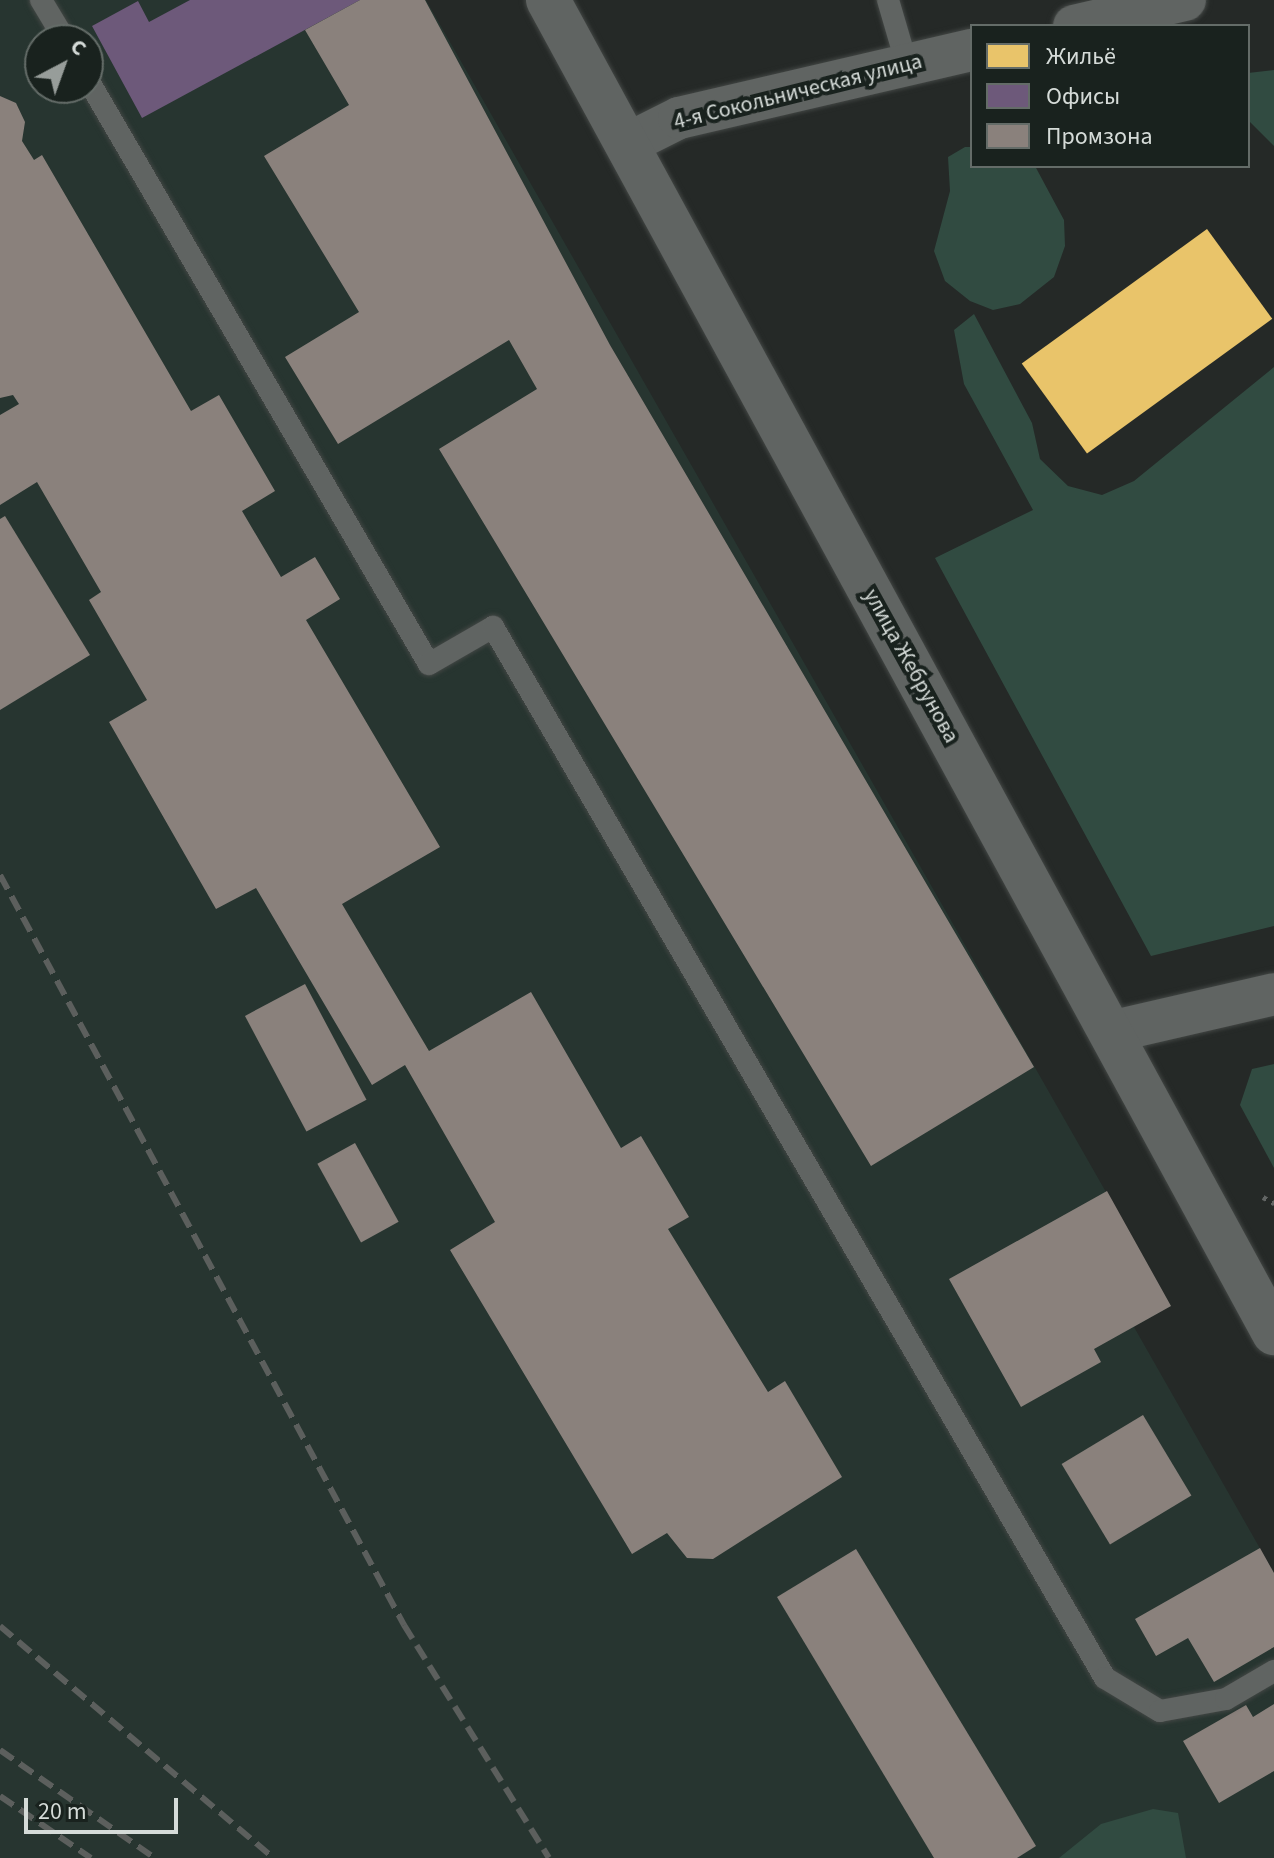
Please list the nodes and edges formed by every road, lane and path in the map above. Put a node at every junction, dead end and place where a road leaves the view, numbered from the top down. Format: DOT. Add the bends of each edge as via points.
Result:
graph roads {
  1 [pos="41,0"];
  2 [pos="548,0"];
  3 [pos="888,0"];
  4 [pos="1185,0"];
  5 [pos="55,24"];
  6 [pos="1083,24"];
  7 [pos="970,50"];
  8 [pos="907,65"];
  9 [pos="102,104"];
  10 [pos="627,144"];
  11 [pos="1274,994"];
  12 [pos="1110,1032"];
  13 [pos="1263,1197"];
  14 [pos="1274,1203"];
  15 [pos="1274,1333"];
  16 [pos="1274,1671"];
  1 -- 5 [label="lane"];
  2 -- 10 [label="street, улица Жебрунова"];
  3 -- 8 [label="lane"];
  4 -- 6 [label="street"];
  7 -- 8 [label="street, 4-я Сокольническая улица"];
  8 -- 10 [label="street, 4-я Сокольническая улица" via="679,118"];
  9 -- 16 [label="lane" via="429,664 493,627 1105,1678 1160,1711 1226,1699"];
  10 -- 12 [label="street, улица Жебрунова"];
  11 -- 12 [label="street"];
  12 -- 15 [label="street, улица Жебрунова"];
  13 -- 14 [label="path"];
}
